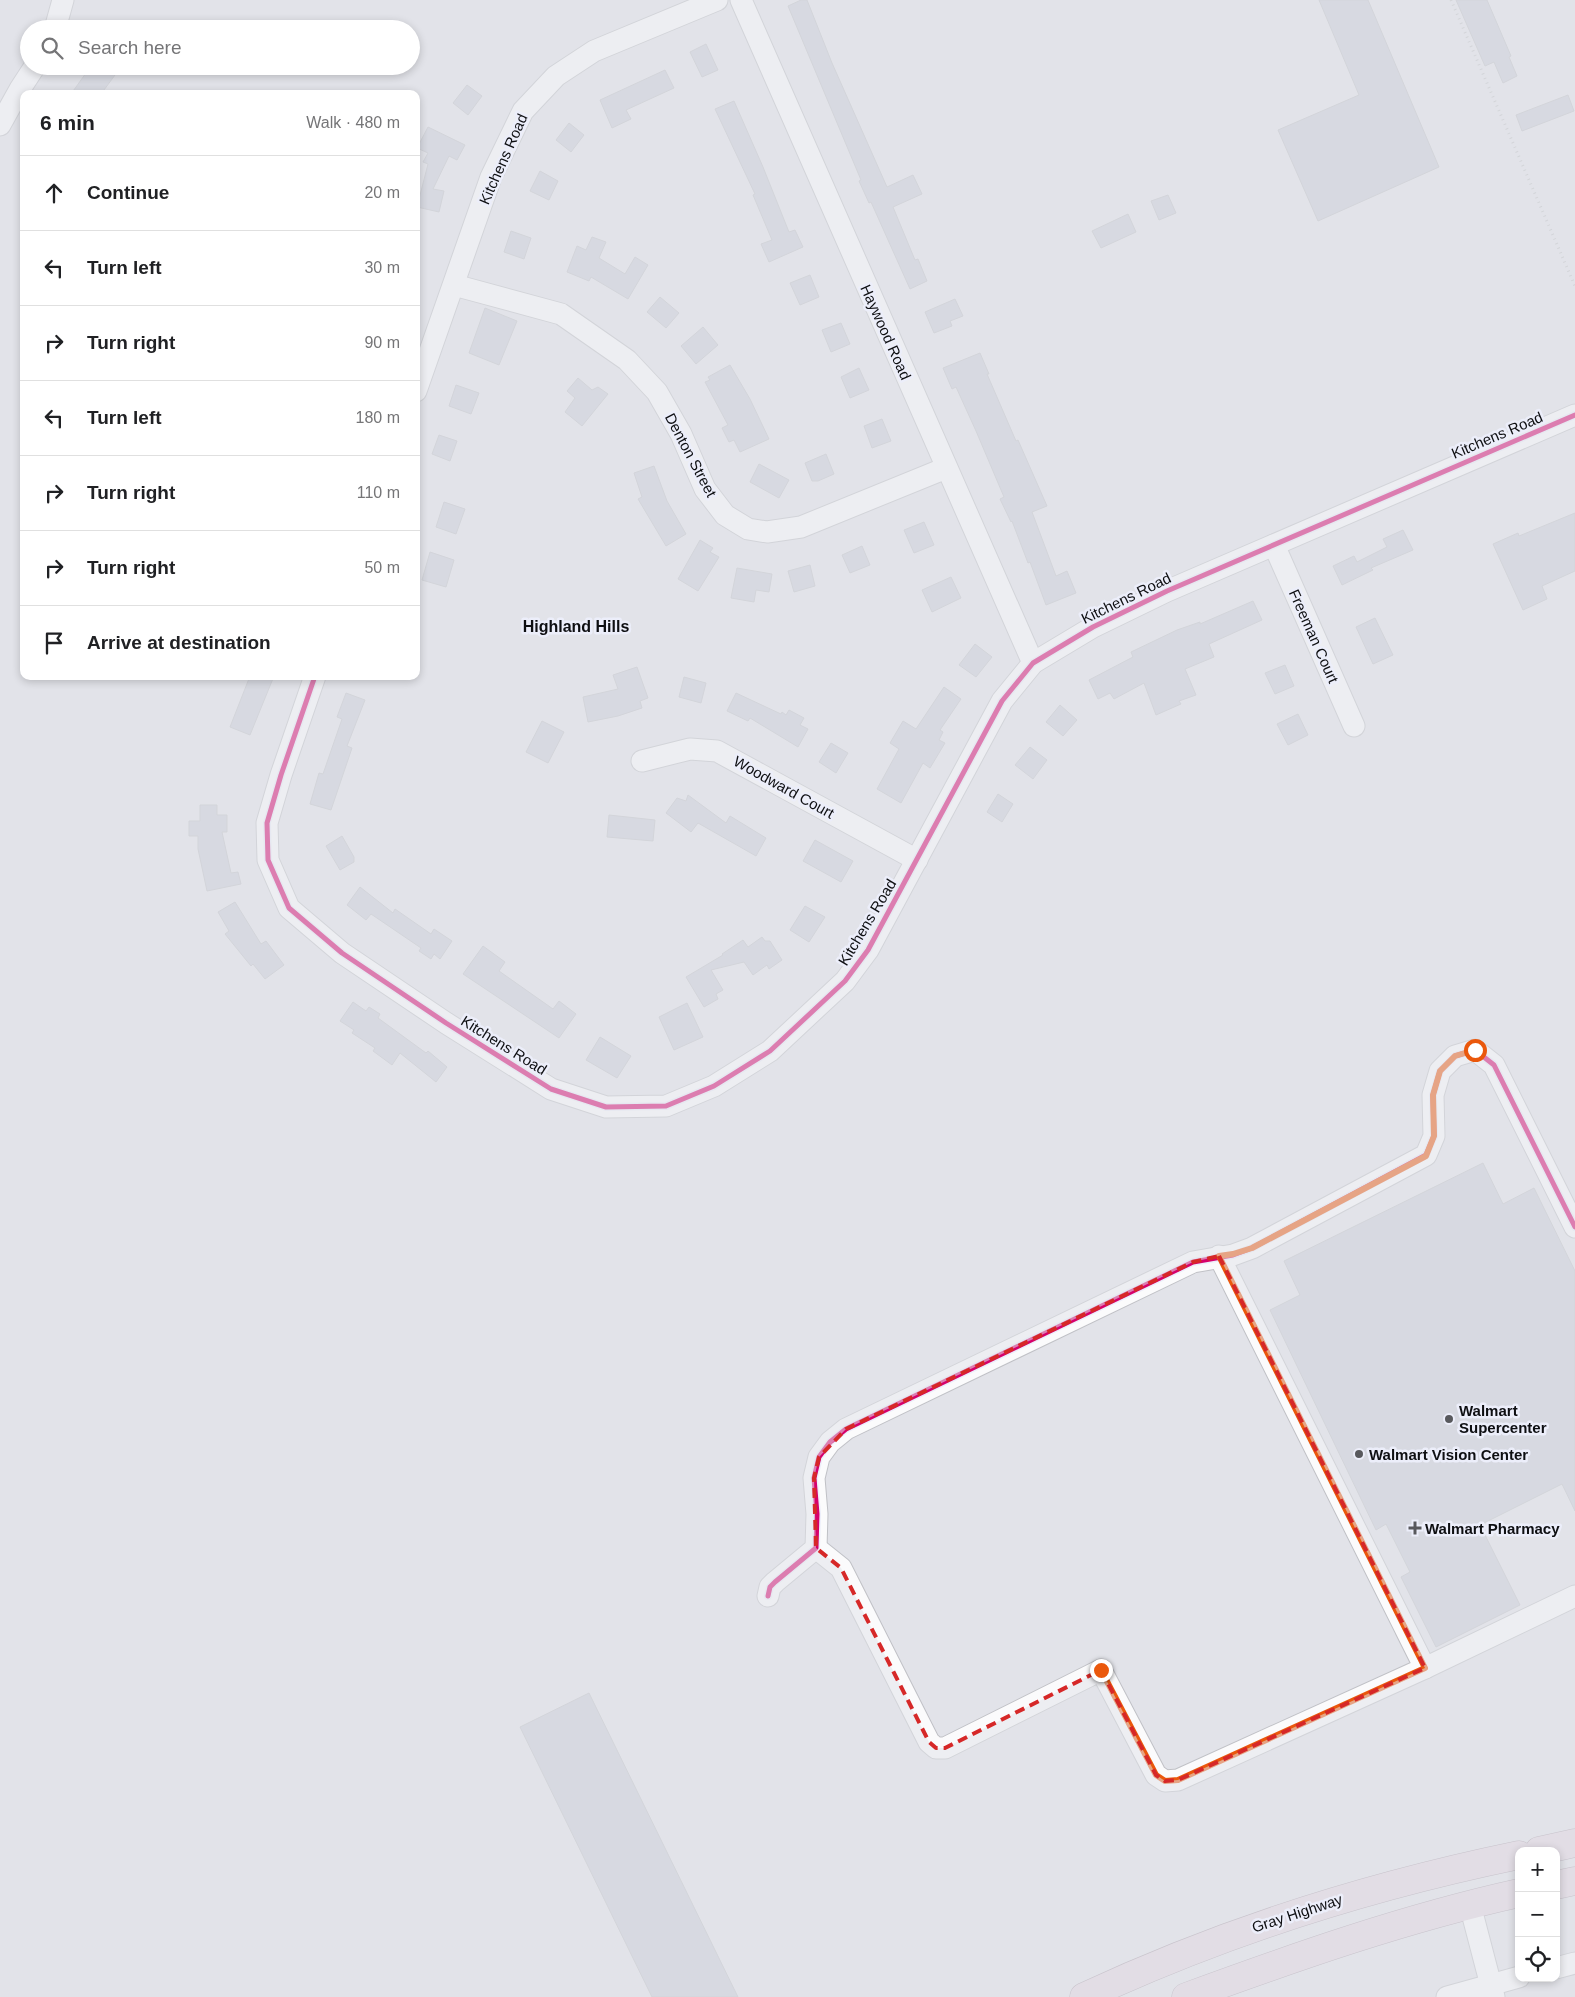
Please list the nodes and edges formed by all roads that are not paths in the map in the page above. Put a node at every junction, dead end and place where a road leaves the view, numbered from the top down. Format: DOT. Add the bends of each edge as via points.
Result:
graph roads {
  1 [pos="63,0"];
  2 [pos="717,0"];
  3 [pos="741,0"];
  4 [pos="57,20"];
  5 [pos="29,75"];
  6 [pos="0,125"];
  7 [pos="454,285"];
  8 [pos="420,380"];
  9 [pos="1575,415"];
  10 [pos="946,468"];
  11 [pos="1274,545"];
  12 [pos="1033,663"];
  13 [pos="314,680"];
  14 [pos="1354,726"];
  15 [pos="642,761"];
  16 [pos="917,860"];
  17 [pos="1575,1227"];
  18 [pos="1219,1256"];
  19 [pos="816,1548"];
  20 [pos="768,1596"];
  21 [pos="1575,1596"];
  22 [pos="1425,1668"];
  23 [pos="1575,1843"];
  24 [pos="1557,1847"];
  25 [pos="1515,1856"];
  26 [pos="1575,1881"];
  27 [pos="1560,1884"];
  28 [pos="1515,1894"];
  29 [pos="1470,1905"];
  30 [pos="1575,1963"];
  31 [pos="1560,1967"];
  32 [pos="1515,1979"];
  33 [pos="1493,1990"];
  34 [pos="1084,1997"];
  35 [pos="1186,1997"];
  36 [pos="1447,1997"];
  1 -- 4 [label="street"];
  2 -- 7 [label="street, Kitchens Road" via="594,51 556,76 523,111 491,177"];
  3 -- 10 [label="street, Haywood Road"];
  5 -- 6 [label="street"];
  7 -- 8 [label="street, Kitchens Road"];
  7 -- 10 [label="street, Denton Street" via="561,314 627,360 657,392 706,489 725,515 748,529 767,532 801,527"];
  9 -- 11 [label="street, Kitchens Road"];
  10 -- 12 [label="street, Haywood Road"];
  11 -- 12 [label="street, Kitchens Road" via="1093,627"];
  11 -- 14 [label="street, Freeman Court"];
  12 -- 16 [label="street, Kitchens Road" via="1002,701"];
  13 -- 16 [label="street, Kitchens Road" via="280,775 267,823 268,860 289,908 342,953 551,1089 606,1107 666,1106 714,1086 770,1051 845,981 868,950"];
  15 -- 16 [label="street, Woodward Court" via="690,749 718,751"];
  17 -- 18 [label="street" via="1494,1065 1475,1050 1455,1056 1440,1071 1433,1095 1434,1136 1426,1156 1252,1248"];
  18 -- 19 [label="street" via="1193,1262 846,1429 830,1442 819,1458 814,1478"];
  18 -- 22 [label="street"];
  19 -- 20 [label="street" via="775,1582"];
  19 -- 22 [label="street" via="841,1568 929,1742 936,1748 945,1748 1101,1670 1156,1775 1165,1781 1178,1780"];
  21 -- 22 [label="street"];
  23 -- 24 [label="highway"];
  25 -- 34 [label="highway, Gray Highway" via="1387,1886 1250,1928"];
  26 -- 27 [label="highway"];
  28 -- 29 [label="highway"];
  29 -- 33 [label="street"];
  29 -- 35 [label="highway" via="1286,1961"];
  30 -- 31 [label="street"];
  32 -- 33 [label="street"];
  33 -- 36 [label="street"];
}
